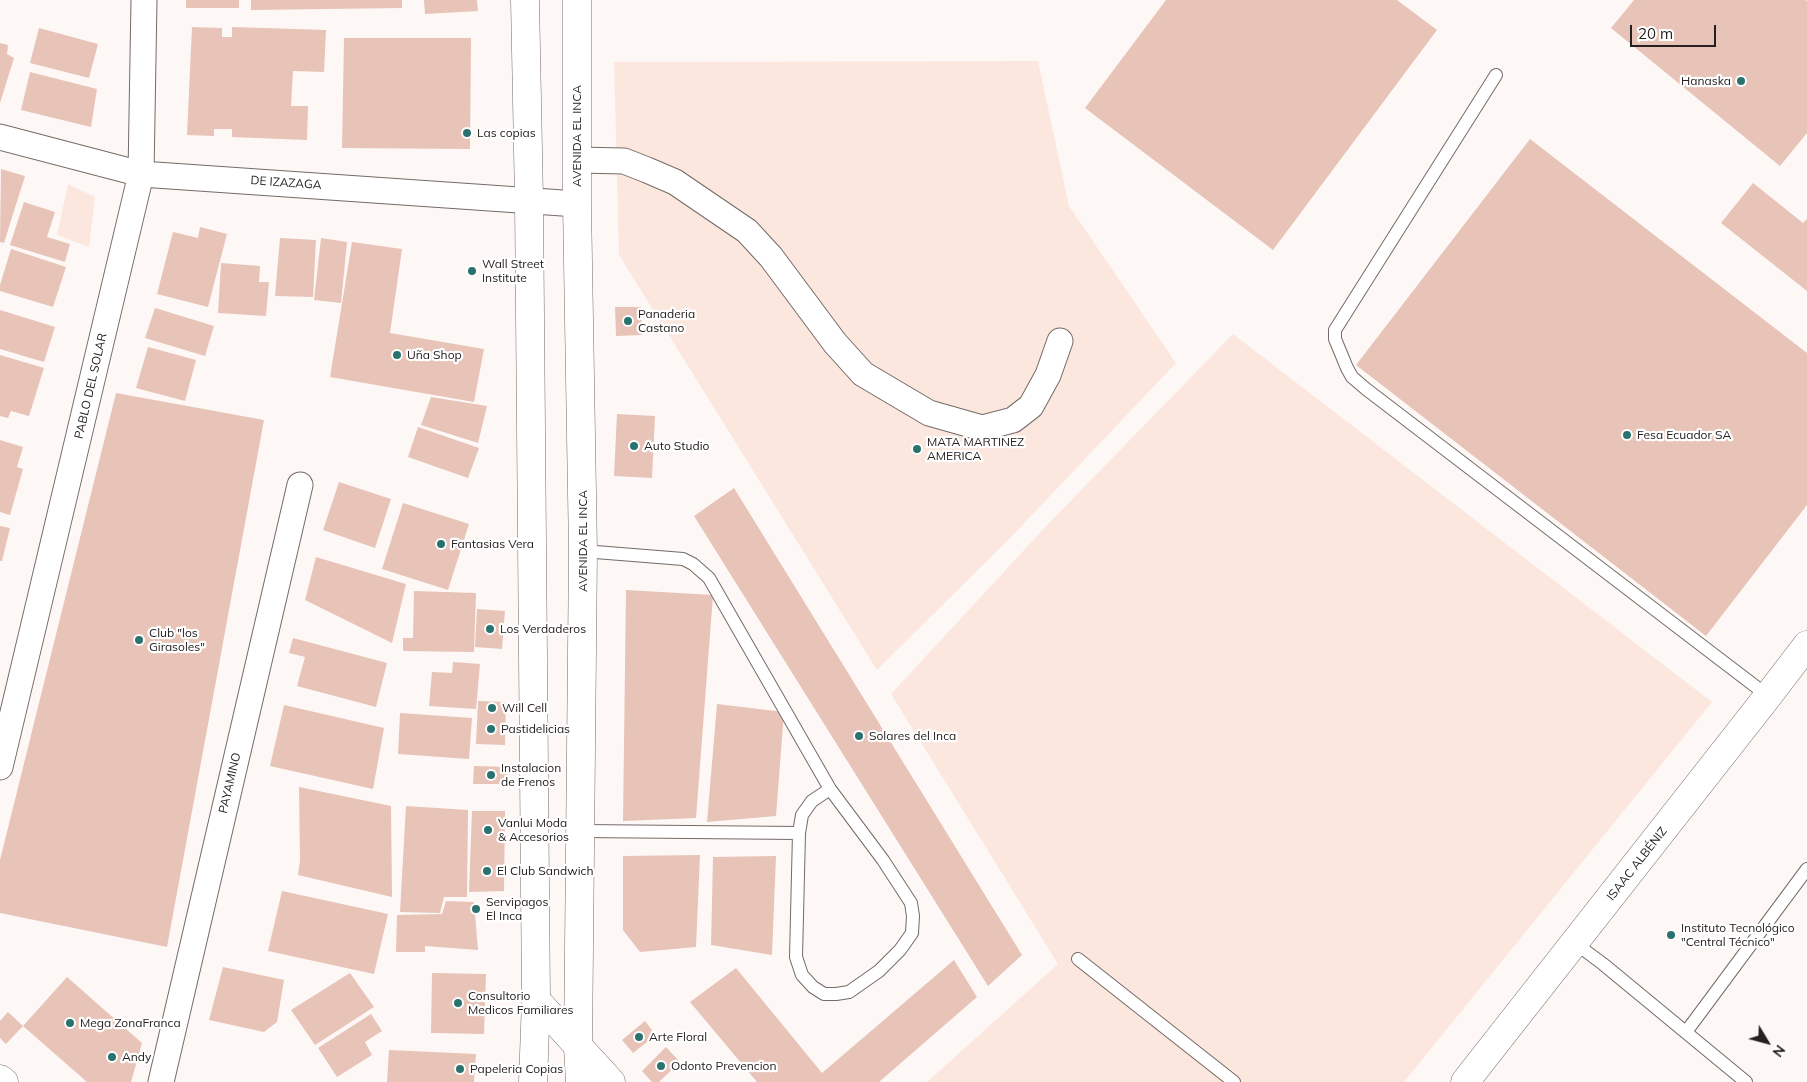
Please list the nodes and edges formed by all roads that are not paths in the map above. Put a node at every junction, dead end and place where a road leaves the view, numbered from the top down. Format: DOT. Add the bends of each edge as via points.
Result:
graph roads {
  1 [pos="144,0"];
  2 [pos="525,0"];
  3 [pos="577,0"];
  4 [pos="1496,75"];
  5 [pos="0,138"];
  6 [pos="577,160"];
  7 [pos="142,174"];
  8 [pos="529,200"];
  9 [pos="577,204"];
  10 [pos="1060,341"];
  11 [pos="300,484"];
  12 [pos="583,552"];
  13 [pos="1807,645"];
  14 [pos="1768,696"];
  15 [pos="0,767"];
  16 [pos="830,789"];
  17 [pos="581,831"];
  18 [pos="799,832"];
  19 [pos="1807,869"];
  20 [pos="1574,943"];
  21 [pos="1078,959"];
  22 [pos="536,1000"];
  23 [pos="1686,1032"];
  24 [pos="578,1048"];
  25 [pos="0,1079"];
  26 [pos="4,1082"];
  27 [pos="161,1082"];
  28 [pos="533,1082"];
  29 [pos="580,1082"];
  30 [pos="610,1082"];
  31 [pos="1234,1082"];
  32 [pos="1465,1082"];
  33 [pos="1746,1082"];
  1 -- 7 [label="street, PABLO DEL SOLAR"];
  2 -- 8 [label="main road"];
  3 -- 6 [label="main road, AVENIDA EL INCA"];
  4 -- 14 [label="lane" via="1335,330 1335,339 1347,368 1366,389"];
  5 -- 7 [label="street, DE IZAZAGA"];
  6 -- 9 [label="main road, AVENIDA EL INCA"];
  6 -- 10 [label="street" via="624,160 675,182 747,232 771,257 835,343 863,374 930,413 982,428 1013,420 1030,406 1048,375"];
  7 -- 8 [label="street, DE IZAZAGA"];
  7 -- 15 [label="street, PABLO DEL SOLAR"];
  8 -- 9 [label="street, DE IZAZAGA"];
  8 -- 22 [label="main road"];
  9 -- 12 [label="main road, AVENIDA EL INCA"];
  11 -- 27 [label="street, PAYAMINO"];
  12 -- 16 [label="lane" via="683,559 709,578"];
  12 -- 17 [label="main road, AVENIDA EL INCA"];
  13 -- 14 [label="main road, ISAAC ALBÉNIZ"];
  14 -- 20 [label="main road, ISAAC ALBÉNIZ"];
  16 -- 18 [label="lane" via="812,801 802,815"];
  16 -- 18 [label="lane" via="888,867 911,903 913,916 912,933 900,950 849,992 824,994 813,987 802,975 796,957"];
  17 -- 18 [label="lane"];
  17 -- 24 [label="main road, AVENIDA EL INCA"];
  19 -- 23 [label="lane"];
  20 -- 23 [label="lane"];
  20 -- 32 [label="main road, ISAAC ALBÉNIZ"];
  21 -- 31 [label="lane"];
  22 -- 24 [label="main road"];
  22 -- 28 [label="main road"];
  23 -- 33 [label="lane"];
  24 -- 29 [label="main road, AVENIDA EL INCA"];
  24 -- 30 [label="main road"];
  25 -- 26 [label="main road"];
}
